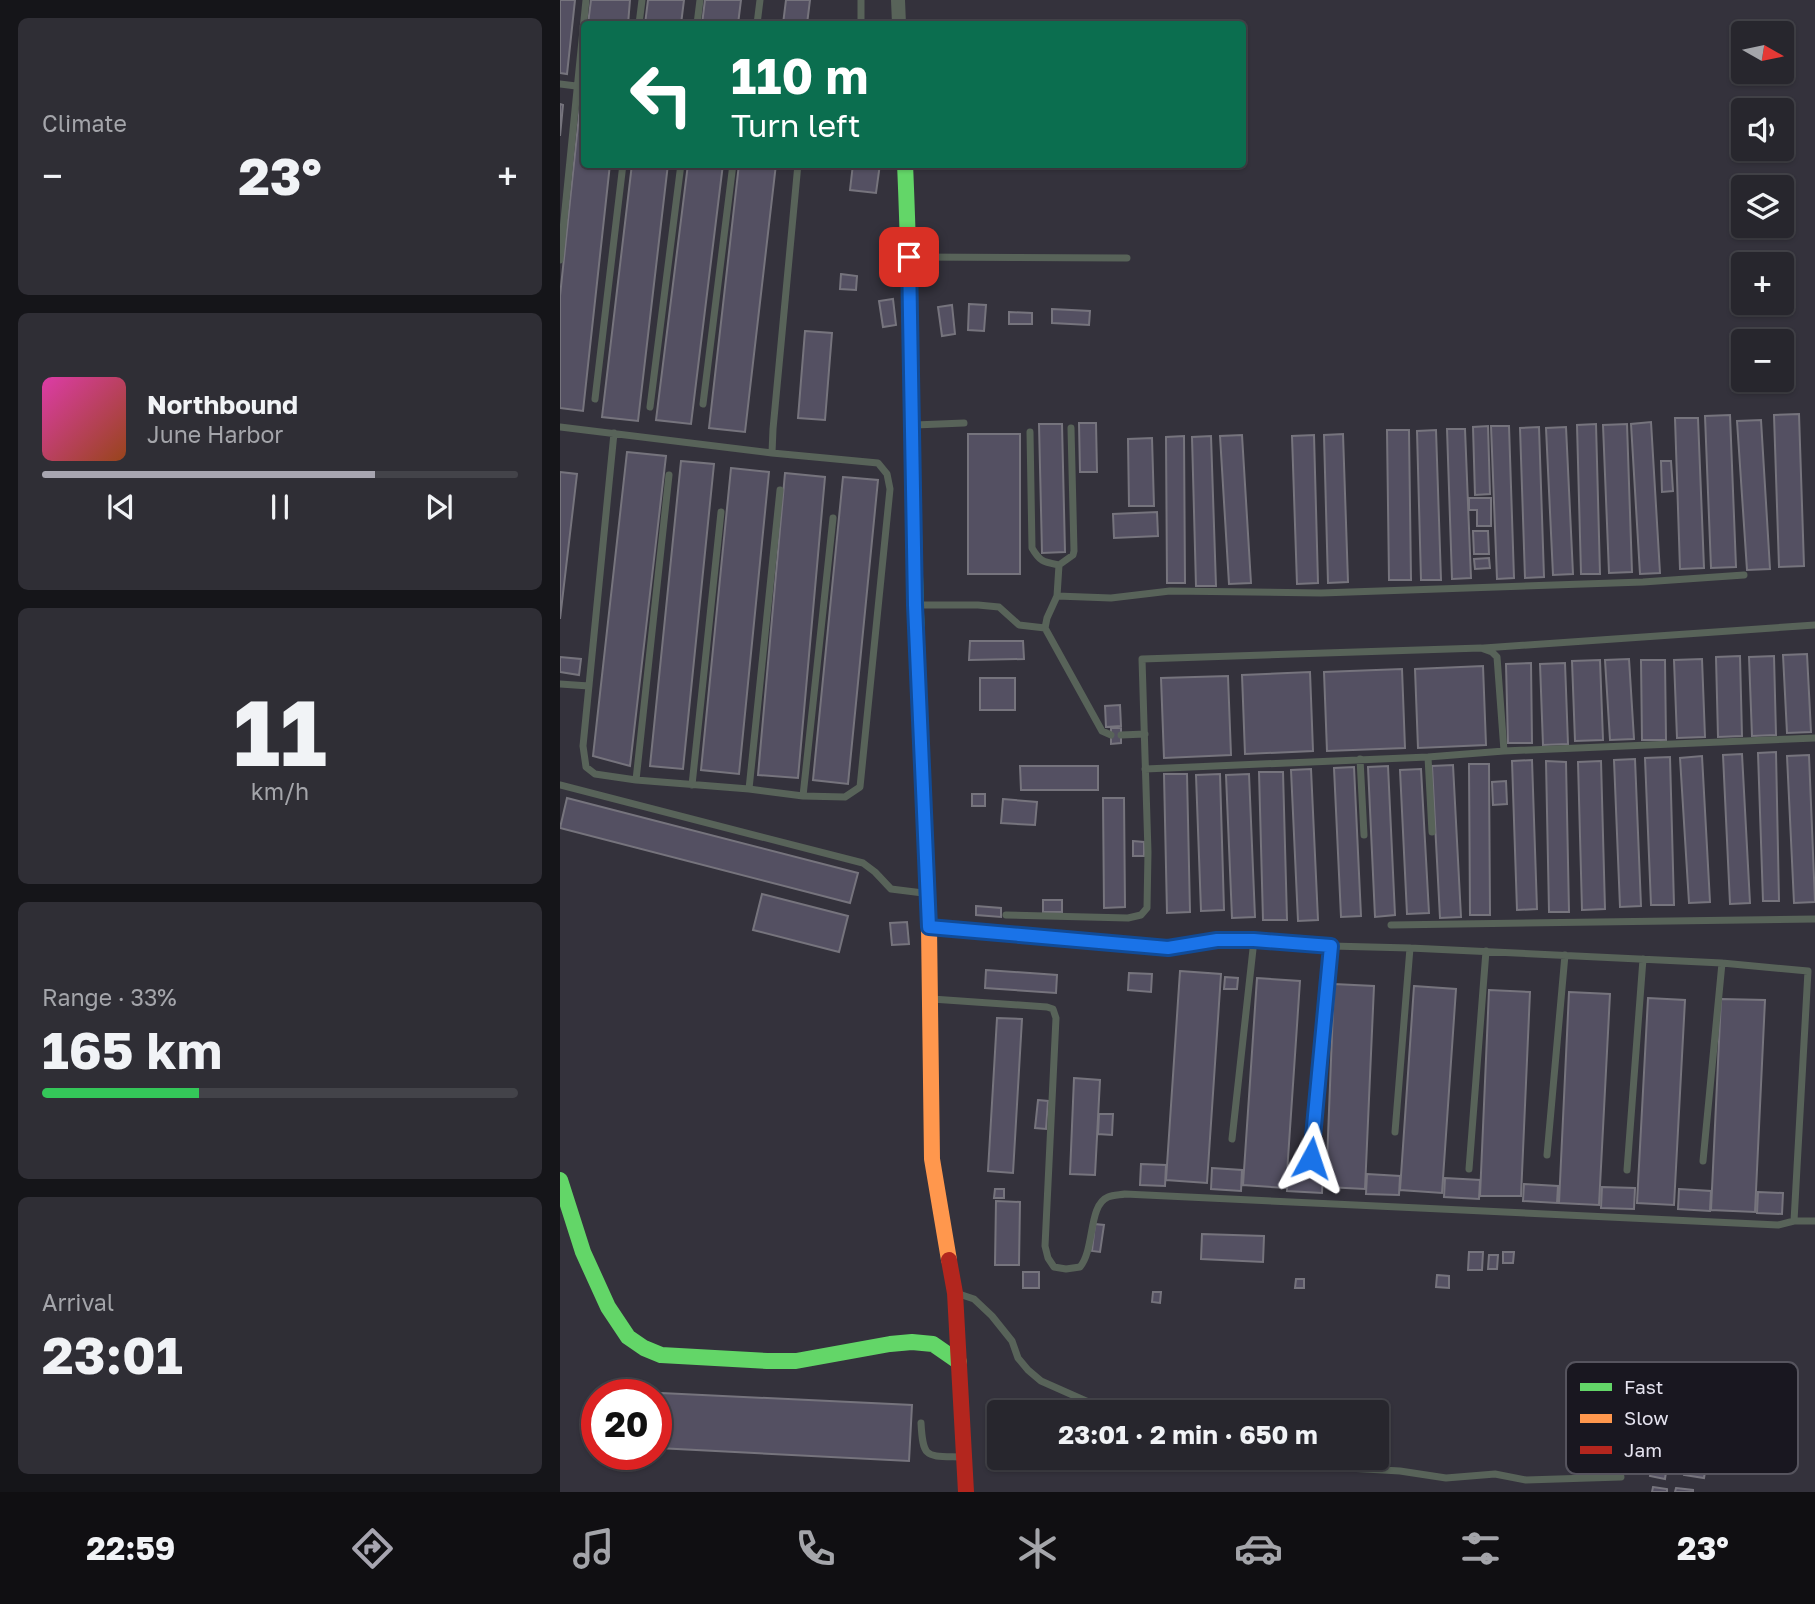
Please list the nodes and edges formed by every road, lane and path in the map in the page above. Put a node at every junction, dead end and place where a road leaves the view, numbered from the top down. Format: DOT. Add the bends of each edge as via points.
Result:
graph roads {
  1 [pos="586,0"];
  2 [pos="642,0"];
  3 [pos="700,0"];
  4 [pos="760,0"];
  5 [pos="861,0"];
  6 [pos="898,0"];
  7 [pos="585,21"];
  8 [pos="639,21"];
  9 [pos="697,21"];
  10 [pos="757,21"];
  11 [pos="862,21"];
  12 [pos="899,21"];
  13 [pos="560,84"];
  14 [pos="581,87"];
  15 [pos="623,168"];
  16 [pos="680,168"];
  17 [pos="732,168"];
  18 [pos="798,168"];
  19 [pos="905,168"];
  20 [pos="909,257"];
  21 [pos="1127,258"];
  22 [pos="560,260"];
  23 [pos="595,399"];
  24 [pos="703,404"];
  25 [pos="650,407"];
  26 [pos="964,423"];
  27 [pos="911,425"];
  28 [pos="560,427"];
  29 [pos="1071,428"];
  30 [pos="1030,432"];
  31 [pos="614,433"];
  32 [pos="772,453"];
  33 [pos="669,475"];
  34 [pos="780,490"];
  35 [pos="721,512"];
  36 [pos="833,518"];
  37 [pos="1059,565"];
  38 [pos="1744,575"];
  39 [pos="1057,596"];
  40 [pos="915,605"];
  41 [pos="1815,625"];
  42 [pos="1045,628"];
  43 [pos="1481,648"];
  44 [pos="560,684"];
  45 [pos="589,686"];
  46 [pos="1145,734"];
  47 [pos="1111,735"];
  48 [pos="1121,735"];
  49 [pos="1815,738"];
  50 [pos="1504,751"];
  51 [pos="1428,757"];
  52 [pos="1360,759"];
  53 [pos="1145,769"];
  54 [pos="636,780"];
  55 [pos="560,785"];
  56 [pos="692,785"];
  57 [pos="749,789"];
  58 [pos="803,796"];
  59 [pos="1432,832"];
  60 [pos="1364,835"];
  61 [pos="928,893"];
  62 [pos="1006,915"];
  63 [pos="1815,919"];
  64 [pos="1391,925"];
  65 [pos="929,927"];
  66 [pos="1254,940"];
  67 [pos="1331,946"];
  68 [pos="1410,948"];
  69 [pos="1486,951"];
  70 [pos="1565,955"];
  71 [pos="1643,959"];
  72 [pos="1722,963"];
  73 [pos="1812,971"];
  74 [pos="931,999"];
  75 [pos="1395,1132"];
  76 [pos="1232,1139"];
  77 [pos="1546,1155"];
  78 [pos="1311,1158"];
  79 [pos="1703,1161"];
  80 [pos="1469,1169"];
  81 [pos="1627,1170"];
  82 [pos="560,1180"];
  83 [pos="1794,1221"];
  84 [pos="1815,1221"];
  85 [pos="955,1293"];
  86 [pos="959,1362"];
  87 [pos="1084,1400"];
  88 [pos="921,1423"];
  89 [pos="964,1458"];
  90 [pos="1382,1470"];
  91 [pos="1621,1477"];
  92 [pos="966,1492"];
  1 -- 7 [label="lane"];
  2 -- 8 [label="lane"];
  3 -- 9 [label="lane"];
  4 -- 10 [label="lane"];
  5 -- 11 [label="lane"];
  6 -- 12 [label="street"];
  13 -- 14 [label="lane"];
  14 -- 22 [label="lane"];
  15 -- 23 [label="lane"];
  16 -- 25 [label="lane"];
  17 -- 24 [label="lane"];
  18 -- 32 [label="lane"];
  19 -- 20 [label="street"];
  20 -- 21 [label="lane"];
  20 -- 27 [label="street"];
  26 -- 27 [label="lane"];
  27 -- 40 [label="street"];
  28 -- 31 [label="lane"];
  29 -- 37 [label="lane" via="1074,551"];
  30 -- 37 [label="lane" via="1032,548 1037,558"];
  31 -- 32 [label="lane"];
  31 -- 45 [label="lane"];
  32 -- 58 [label="lane" via="878,463 887,474 890,489 860,787 845,797"];
  33 -- 54 [label="lane"];
  34 -- 57 [label="lane"];
  35 -- 56 [label="lane"];
  36 -- 58 [label="lane"];
  37 -- 39 [label="lane"];
  38 -- 39 [label="lane" via="1321,593 1170,591"];
  39 -- 42 [label="lane"];
  40 -- 42 [label="lane" via="999,607 1019,625"];
  40 -- 61 [label="street"];
  41 -- 43 [label="lane"];
  42 -- 47 [label="lane" via="1102,731"];
  43 -- 46 [label="lane" via="1142,659"];
  43 -- 50 [label="lane" via="1497,657"];
  44 -- 45 [label="lane"];
  45 -- 54 [label="lane" via="583,746 586,767 595,774"];
  46 -- 48 [label="lane"];
  46 -- 53 [label="lane"];
  49 -- 50 [label="lane"];
  50 -- 51 [label="lane"];
  51 -- 52 [label="lane"];
  51 -- 59 [label="lane"];
  52 -- 53 [label="lane"];
  52 -- 60 [label="lane"];
  53 -- 62 [label="lane" via="1147,908 1141,915"];
  54 -- 56 [label="lane"];
  55 -- 61 [label="lane" via="863,863 891,889"];
  56 -- 57 [label="lane"];
  57 -- 58 [label="lane"];
  61 -- 65 [label="street"];
  63 -- 64 [label="lane"];
  65 -- 66 [label="lane" via="1168,948"];
  65 -- 74 [label="street"];
  66 -- 67 [label="lane"];
  66 -- 76 [label="lane"];
  67 -- 68 [label="lane"];
  67 -- 78 [label="lane"];
  68 -- 69 [label="lane"];
  68 -- 75 [label="lane"];
  69 -- 70 [label="lane"];
  69 -- 80 [label="lane"];
  70 -- 71 [label="lane"];
  70 -- 77 [label="lane"];
  71 -- 72 [label="lane"];
  71 -- 81 [label="lane"];
  72 -- 73 [label="lane"];
  72 -- 79 [label="lane"];
  73 -- 83 [label="lane"];
  74 -- 83 [label="lane" via="1054,1009 1045,1246 1054,1267 1080,1267 1086,1260 1100,1203 1125,1194 1778,1225"];
  74 -- 85 [label="street" via="932,1159"];
  82 -- 86 [label="street" via="583,1252 608,1307 628,1338 645,1348 662,1355 796,1361 912,1342 933,1344"];
  83 -- 84 [label="lane"];
  85 -- 86 [label="street"];
  85 -- 87 [label="lane" via="974,1299 992,1316 1012,1341 1018,1358 1041,1381"];
  86 -- 89 [label="street"];
  88 -- 89 [label="lane" via="926,1453"];
  89 -- 92 [label="street"];
  90 -- 91 [label="lane" via="1446,1478 1495,1474 1526,1480"];
}
